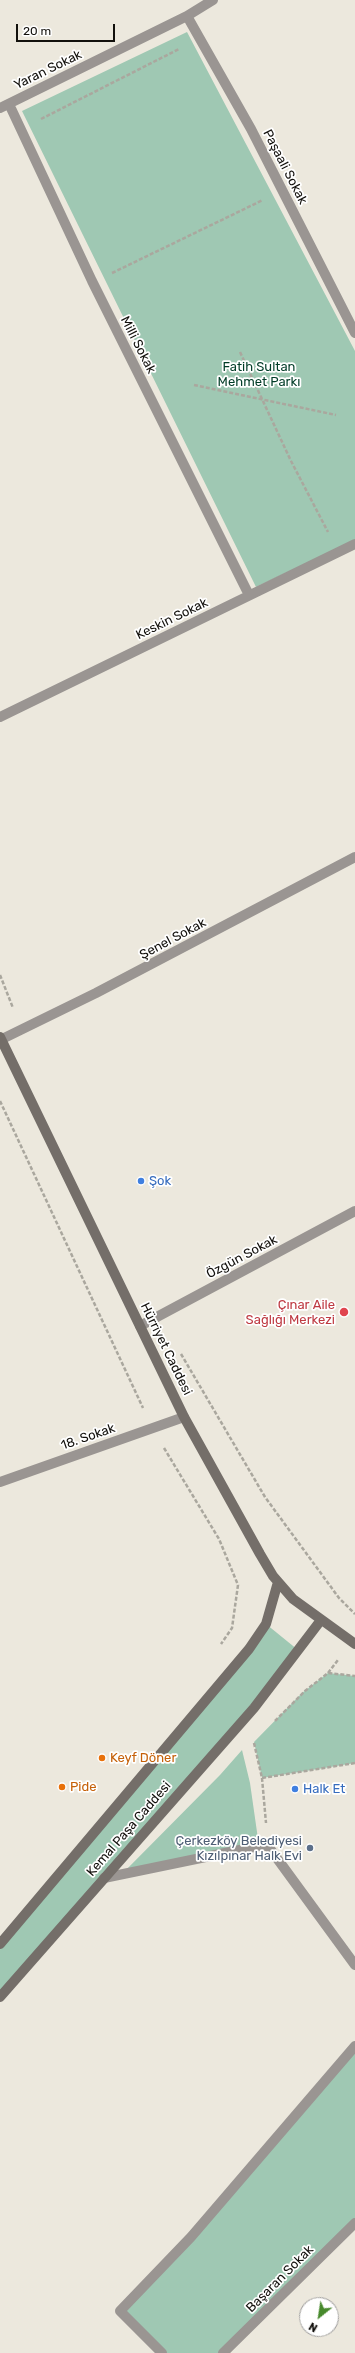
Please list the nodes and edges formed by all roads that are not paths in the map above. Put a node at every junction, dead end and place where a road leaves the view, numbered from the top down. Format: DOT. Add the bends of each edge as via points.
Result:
graph roads {
  1 [pos="213,0"];
  2 [pos="188,16"];
  3 [pos="4,106"];
  4 [pos="355,333"];
  5 [pos="355,544"];
  6 [pos="249,596"];
  7 [pos="0,717"];
  8 [pos="355,857"];
  9 [pos="0,1039"];
  10 [pos="355,1211"];
  11 [pos="140,1326"];
  12 [pos="184,1417"];
  13 [pos="0,1482"];
  14 [pos="278,1582"];
  15 [pos="321,1620"];
  16 [pos="353,1642"];
  17 [pos="104,1878"];
  18 [pos="0,1944"];
  19 [pos="355,1965"];
  20 [pos="0,1997"];
  21 [pos="355,2046"];
  22 [pos="355,2224"];
  23 [pos="162,2353"];
  24 [pos="223,2353"];
  1 -- 2 [label="street, Yaran Sokak"];
  2 -- 3 [label="street, Yaran Sokak"];
  2 -- 4 [label="street, Paşaali Sokak" via="251,129"];
  3 -- 6 [label="street, Milli Sokak"];
  5 -- 6 [label="street, Keskin Sokak"];
  6 -- 7 [label="street, Keskin Sokak"];
  8 -- 9 [label="street, Şenel Sokak" via="96,993"];
  9 -- 11 [label="main road, Hürriyet Caddesi"];
  10 -- 11 [label="street, Özgün Sokak"];
  11 -- 12 [label="main road, Hürriyet Caddesi"];
  12 -- 13 [label="street, 18. Sokak"];
  12 -- 14 [label="main road, Hürriyet Caddesi"];
  14 -- 15 [label="main road, Hürriyet Caddesi" via="293,1599"];
  14 -- 18 [label="main road, Kemal Paşa Caddesi" via="266,1624 249,1649"];
  15 -- 16 [label="main road, Hürriyet Caddesi"];
  15 -- 17 [label="main road, Kemal Paşa Caddesi" via="254,1708"];
  17 -- 19 [label="street" via="268,1846"];
  17 -- 20 [label="main road, Kemal Paşa Caddesi"];
  21 -- 23 [label="street" via="191,2237 120,2311"];
  22 -- 24 [label="street, Başaran Sokak"];
}
